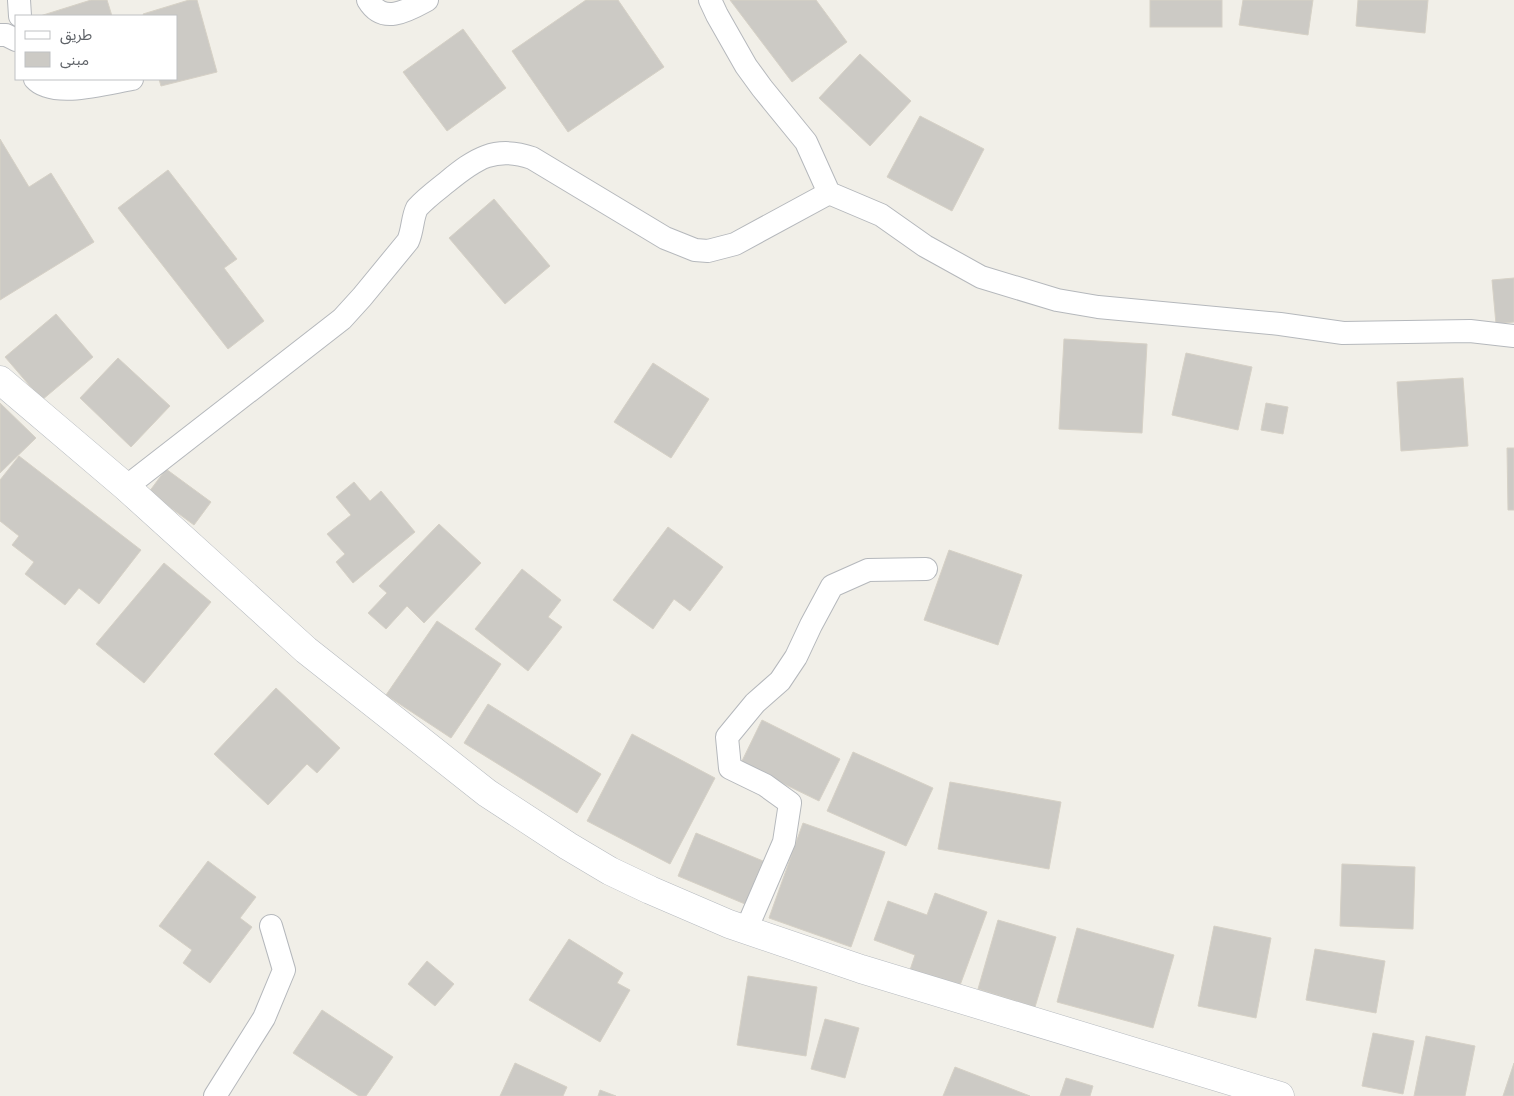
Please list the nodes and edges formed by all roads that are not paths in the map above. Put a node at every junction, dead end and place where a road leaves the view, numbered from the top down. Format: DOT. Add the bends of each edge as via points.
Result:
graph roads {
  1 [pos="19,0"];
  2 [pos="368,0"];
  3 [pos="427,0"];
  4 [pos="710,0"];
  5 [pos="20,15"];
  6 [pos="0,35"];
  7 [pos="15,40"];
  8 [pos="36,80"];
  9 [pos="125,80"];
  10 [pos="829,193"];
  11 [pos="1514,336"];
  12 [pos="0,380"];
  13 [pos="126,486"];
  14 [pos="926,569"];
  15 [pos="271,926"];
  16 [pos="746,930"];
  17 [pos="215,1096"];
  18 [pos="1280,1096"];
  1 -- 5 [label="street"];
  2 -- 3 [label="street" via="380,13 390,14 409,10"];
  4 -- 10 [label="street" via="746,66 806,142"];
  6 -- 7 [label="street"];
  8 -- 9 [label="street" via="44,86 64,89"];
  10 -- 11 [label="street" via="881,215 925,246 981,277 1057,300 1343,333 1470,331"];
  10 -- 13 [label="street" via="735,244 708,251 695,250 665,238 532,158 506,152 486,156 463,169 417,208 408,241 342,319"];
  12 -- 13 [label="street"];
  13 -- 16 [label="street" via="306,650 487,793 610,871"];
  14 -- 16 [label="street" via="868,570 832,586 796,657 780,681 727,737 730,768 790,803 784,842"];
  15 -- 17 [label="street" via="284,970 264,1018"];
  16 -- 18 [label="street" via="861,969"];
}
